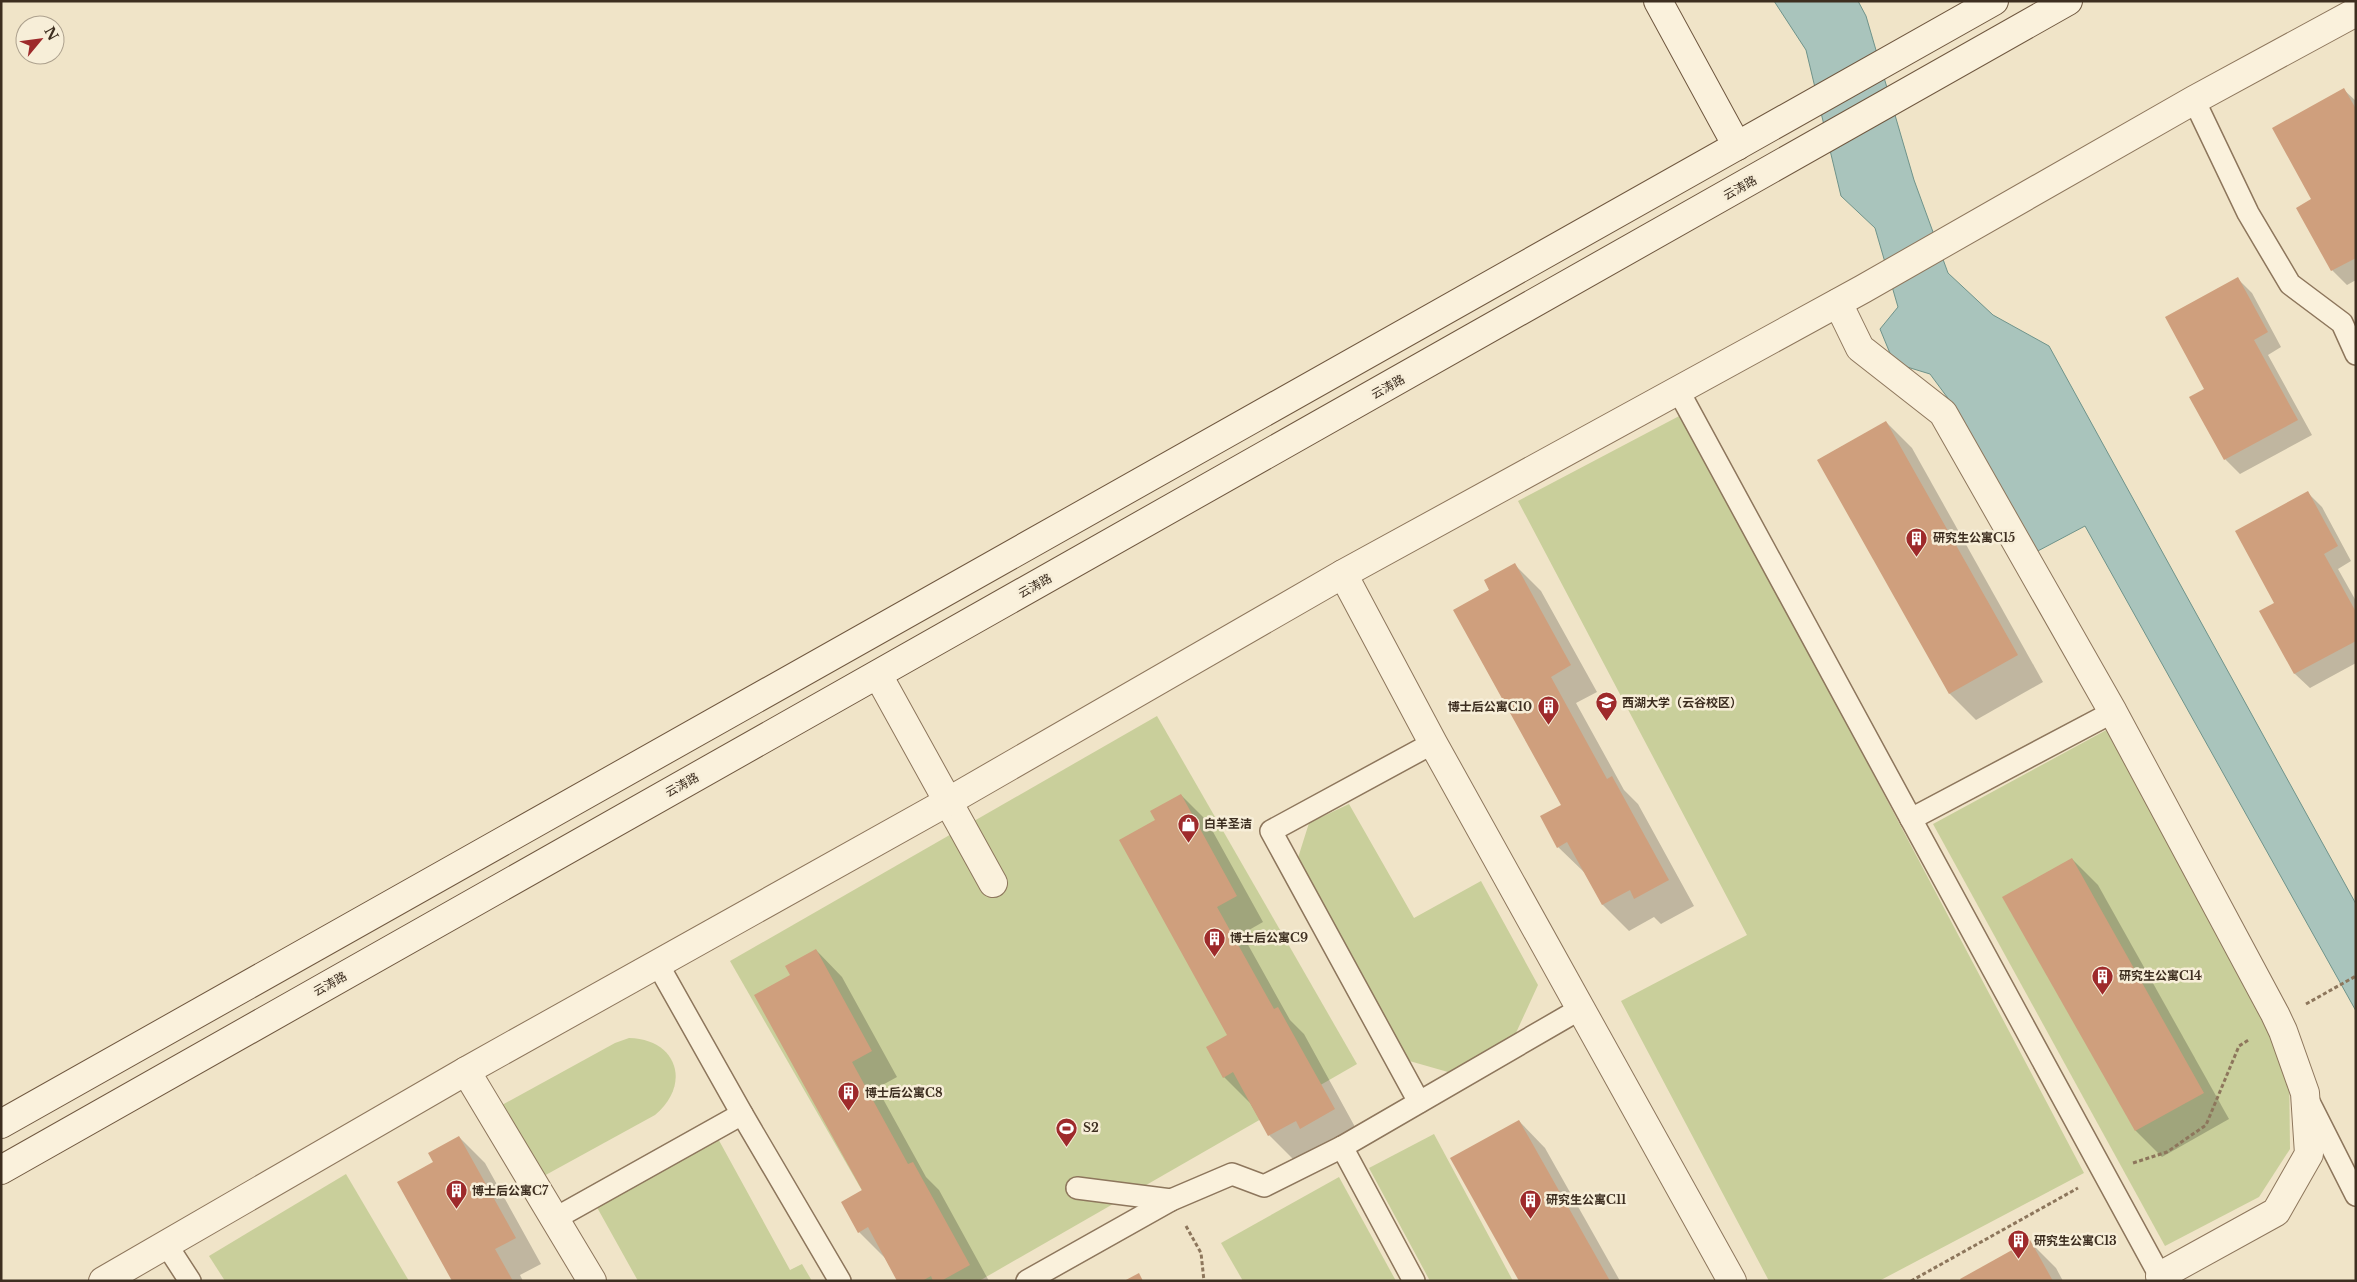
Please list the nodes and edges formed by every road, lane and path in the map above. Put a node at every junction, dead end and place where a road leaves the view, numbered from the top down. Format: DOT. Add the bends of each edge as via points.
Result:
graph roads {
  1 [pos="1658,1"];
  2 [pos="1994,1"];
  3 [pos="2068,1"];
  4 [pos="2356,12"];
  5 [pos="2194,100"];
  6 [pos="1737,146"];
  7 [pos="1838,303"];
  8 [pos="2349,319"];
  9 [pos="2356,354"];
  10 [pos="1678,390"];
  11 [pos="1343,574"];
  12 [pos="878,675"];
  13 [pos="2113,712"];
  14 [pos="1433,743"];
  15 [pos="948,801"];
  16 [pos="1911,819"];
  17 [pos="993,883"];
  18 [pos="658,962"];
  19 [pos="2356,976"];
  20 [pos="2305,1004"];
  21 [pos="1580,1009"];
  22 [pos="466,1071"];
  23 [pos="2305,1093"];
  24 [pos="1419,1102"];
  25 [pos="742,1114"];
  26 [pos="1,1124"];
  27 [pos="1342,1147"];
  28 [pos="1,1170"];
  29 [pos="1077,1188"];
  30 [pos="2356,1194"];
  31 [pos="1171,1200"];
  32 [pos="556,1218"];
  33 [pos="166,1244"];
  34 [pos="2160,1278"];
  35 [pos="103,1281"];
  36 [pos="190,1281"];
  37 [pos="592,1281"];
  38 [pos="840,1281"];
  39 [pos="1027,1281"];
  40 [pos="1204,1281"];
  41 [pos="1414,1281"];
  42 [pos="1732,1281"];
  1 -- 6 [label="street"];
  2 -- 6 [label="street"];
  3 -- 12 [label="street, 云涛路"];
  4 -- 5 [label="street"];
  5 -- 7 [label="street"];
  5 -- 8 [label="lane" via="2248,213 2290,284"];
  6 -- 26 [label="street"];
  7 -- 10 [label="street"];
  7 -- 13 [label="street" via="1860,348 1943,413"];
  8 -- 9 [label="lane"];
  10 -- 11 [label="street"];
  10 -- 16 [label="lane"];
  11 -- 14 [label="street"];
  11 -- 15 [label="street"];
  12 -- 15 [label="street"];
  12 -- 28 [label="street, 云涛路"];
  13 -- 16 [label="lane"];
  13 -- 23 [label="street" via="2284,1030"];
  14 -- 21 [label="street"];
  14 -- 24 [label="lane" via="1271,831"];
  15 -- 17 [label="street"];
  15 -- 18 [label="street"];
  16 -- 34 [label="lane"];
  18 -- 22 [label="street"];
  18 -- 25 [label="lane"];
  19 -- 20 [label="path"];
  21 -- 24 [label="lane"];
  21 -- 42 [label="street"];
  22 -- 32 [label="street"];
  22 -- 33 [label="street"];
  23 -- 30 [label="lane"];
  23 -- 34 [label="street" via="2309,1154 2276,1212"];
  24 -- 27 [label="lane"];
  25 -- 32 [label="lane"];
  25 -- 38 [label="lane"];
  27 -- 31 [label="lane" via="1264,1186 1232,1174"];
  27 -- 41 [label="lane"];
  29 -- 31 [label="lane"];
  31 -- 39 [label="lane"];
  31 -- 40 [label="path" via="1201,1253"];
  32 -- 37 [label="street"];
  33 -- 35 [label="street"];
  33 -- 36 [label="lane"];
}
